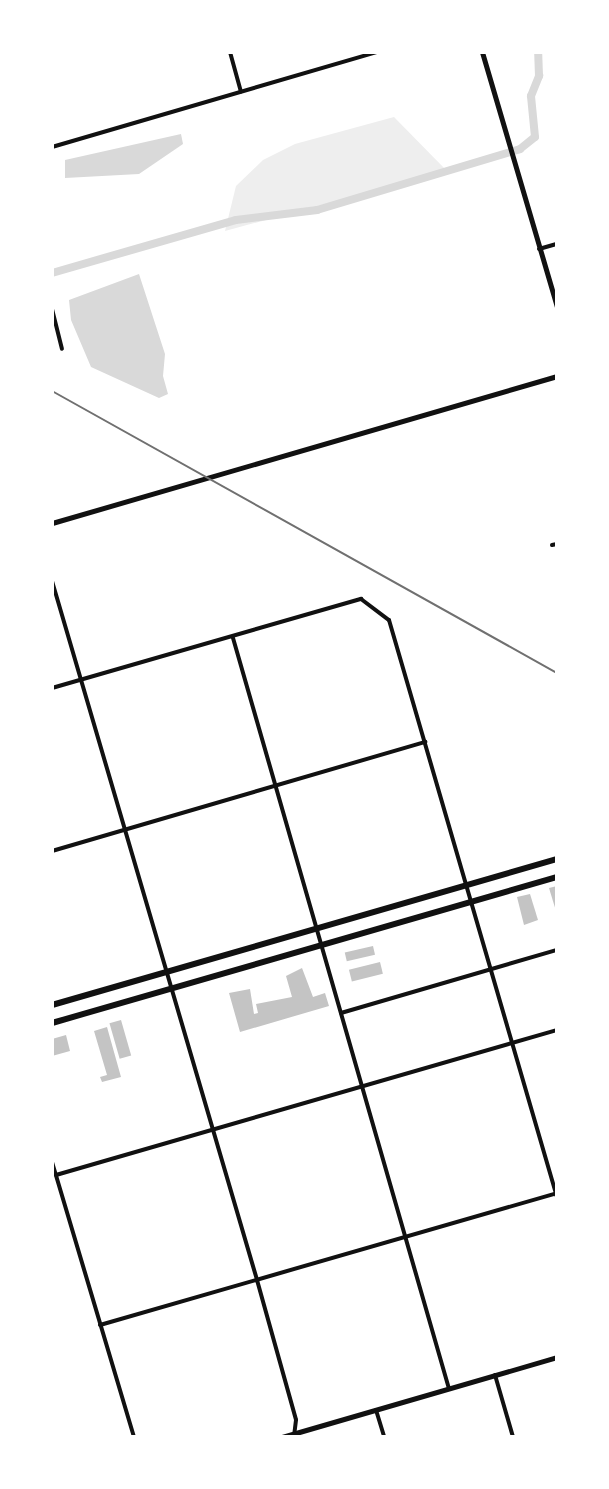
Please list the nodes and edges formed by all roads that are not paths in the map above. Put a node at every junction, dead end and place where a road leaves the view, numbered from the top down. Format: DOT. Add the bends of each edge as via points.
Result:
graph roads {
  1 [pos="230,52"];
  2 [pos="377,52"];
  3 [pos="482,52"];
  4 [pos="241,92"];
  5 [pos="52,147"];
  6 [pos="557,244"];
  7 [pos="539,249"];
  8 [pos="557,307"];
  9 [pos="52,309"];
  10 [pos="62,349"];
  11 [pos="557,376"];
  12 [pos="52,523"];
  13 [pos="52,581"];
  14 [pos="233,637"];
  15 [pos="81,679"];
  16 [pos="52,688"];
  17 [pos="425,742"];
  18 [pos="276,786"];
  19 [pos="124,830"];
  20 [pos="52,851"];
  21 [pos="557,859"];
  22 [pos="557,877"];
  23 [pos="468,885"];
  24 [pos="473,901"];
  25 [pos="317,929"];
  26 [pos="321,945"];
  27 [pos="557,950"];
  28 [pos="491,969"];
  29 [pos="167,971"];
  30 [pos="172,988"];
  31 [pos="52,1005"];
  32 [pos="341,1013"];
  33 [pos="52,1023"];
  34 [pos="557,1030"];
  35 [pos="512,1044"];
  36 [pos="362,1087"];
  37 [pos="212,1130"];
  38 [pos="52,1162"];
  39 [pos="56,1175"];
  40 [pos="557,1195"];
  41 [pos="406,1237"];
  42 [pos="257,1280"];
  43 [pos="100,1325"];
  44 [pos="557,1357"];
  45 [pos="495,1375"];
  46 [pos="449,1389"];
  47 [pos="376,1410"];
  48 [pos="294,1435"];
  49 [pos="134,1437"];
  50 [pos="282,1437"];
  51 [pos="384,1437"];
  52 [pos="513,1437"];
  1 -- 4 [label="street"];
  2 -- 4 [label="street"];
  3 -- 7 [label="street"];
  4 -- 5 [label="street"];
  6 -- 7 [label="street"];
  7 -- 8 [label="street"];
  9 -- 10 [label="street"];
  11 -- 12 [label="street"];
  13 -- 15 [label="street"];
  14 -- 15 [label="street"];
  14 -- 17 [label="street" via="361,599 375,605 389,620"];
  14 -- 18 [label="street"];
  15 -- 16 [label="street"];
  15 -- 19 [label="street"];
  17 -- 18 [label="street"];
  17 -- 23 [label="street"];
  18 -- 19 [label="street"];
  18 -- 25 [label="street"];
  19 -- 20 [label="street"];
  19 -- 29 [label="street"];
  21 -- 23 [label="main road"];
  22 -- 24 [label="main road"];
  23 -- 24 [label="street"];
  23 -- 25 [label="main road"];
  24 -- 26 [label="main road"];
  24 -- 28 [label="street"];
  25 -- 26 [label="street"];
  25 -- 29 [label="main road"];
  26 -- 30 [label="main road"];
  26 -- 32 [label="street"];
  27 -- 28 [label="street"];
  28 -- 32 [label="street"];
  28 -- 35 [label="street"];
  29 -- 30 [label="street"];
  29 -- 31 [label="main road"];
  30 -- 33 [label="main road"];
  30 -- 37 [label="street"];
  32 -- 36 [label="street"];
  34 -- 35 [label="street"];
  35 -- 36 [label="street"];
  35 -- 40 [label="street"];
  36 -- 37 [label="street"];
  36 -- 41 [label="street"];
  37 -- 39 [label="street"];
  37 -- 42 [label="street"];
  38 -- 39 [label="street"];
  39 -- 43 [label="street"];
  40 -- 41 [label="street"];
  41 -- 42 [label="street"];
  41 -- 46 [label="street"];
  42 -- 43 [label="street"];
  42 -- 48 [label="street" via="296,1420"];
  43 -- 49 [label="street"];
  44 -- 45 [label="street"];
  45 -- 46 [label="street"];
  45 -- 52 [label="street"];
  46 -- 47 [label="street"];
  47 -- 48 [label="street"];
  47 -- 51 [label="street"];
  48 -- 50 [label="street"];
}
